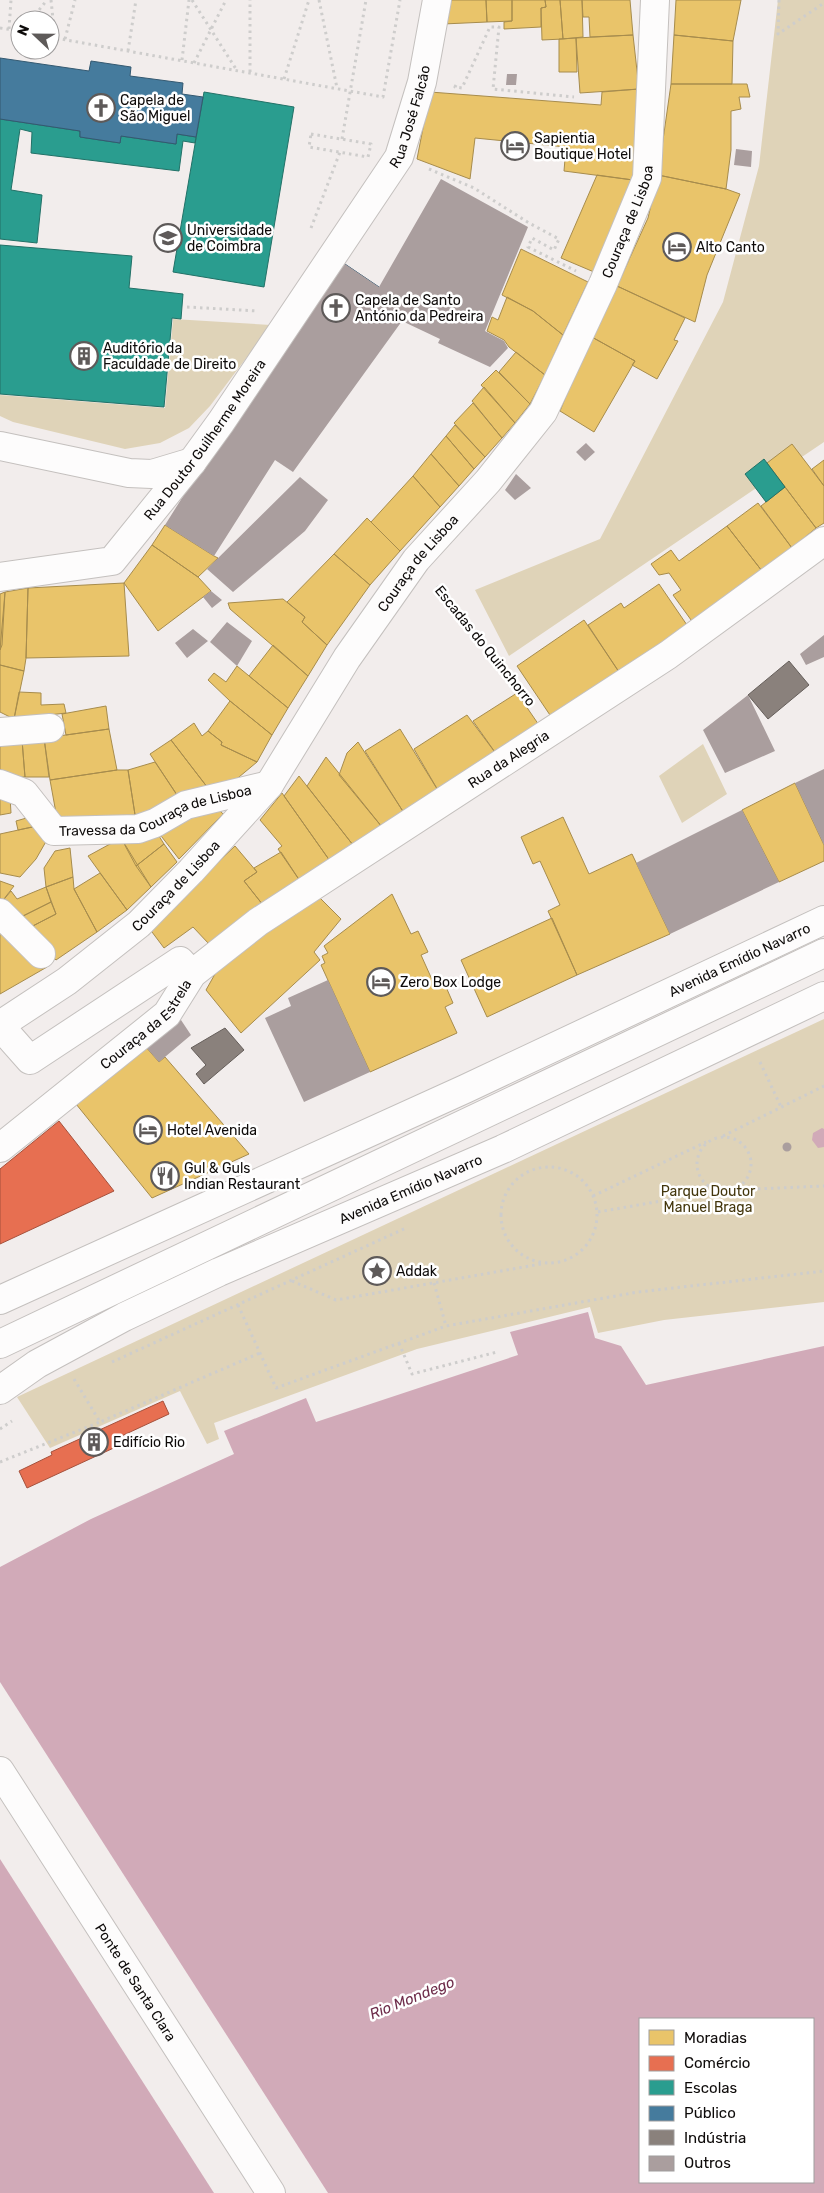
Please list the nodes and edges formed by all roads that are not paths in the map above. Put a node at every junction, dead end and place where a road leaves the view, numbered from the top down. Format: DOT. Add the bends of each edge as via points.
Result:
graph roads {
  1 [pos="437,0"];
  2 [pos="655,0"];
  3 [pos="357,221"];
  4 [pos="0,446"];
  5 [pos="192,462"];
  6 [pos="824,542"];
  7 [pos="0,577"];
  8 [pos="50,728"];
  9 [pos="0,732"];
  10 [pos="0,784"];
  11 [pos="268,785"];
  12 [pos="0,913"];
  13 [pos="824,920"];
  14 [pos="824,953"];
  15 [pos="41,954"];
  16 [pos="192,974"];
  17 [pos="824,996"];
  18 [pos="0,1026"];
  19 [pos="0,1148"];
  20 [pos="0,1300"];
  21 [pos="0,1344"];
  22 [pos="0,1390"];
  23 [pos="0,1771"];
  24 [pos="271,2193"];
  1 -- 3 [label="street, Rua José Falcão" via="422,82 399,157"];
  2 -- 11 [label="street, Couraça de Lisboa" via="647,178 603,284 543,412 488,481 416,560 347,658"];
  3 -- 5 [label="street, Rua Doutor Guilherme Moreira"];
  4 -- 5 [label="street" via="129,473 152,474"];
  5 -- 7 [label="street, Rua Doutor Guilherme Moreira" via="112,561"];
  6 -- 16 [label="street, Rua da Alegria" via="668,656 258,922"];
  8 -- 9 [label="street"];
  10 -- 11 [label="street, Travessa da Couraça de Lisboa" via="24,794 54,831 138,829 186,806"];
  11 -- 18 [label="street, Couraça de Lisboa" via="139,924 68,981"];
  12 -- 15 [label="street"];
  13 -- 20 [label="street, Avenida Emídio Navarro" via="465,1089"];
  14 -- 21 [label="street"];
  16 -- 18 [label="street, Couraça da Estrela" via="180,961 30,1060"];
  16 -- 19 [label="street, Couraça da Estrela" via="167,1014"];
  17 -- 22 [label="street, Avenida Emídio Navarro" via="503,1149 219,1272 124,1317 37,1364"];
  23 -- 24 [label="street, Ponte de Santa Clara"];
}
